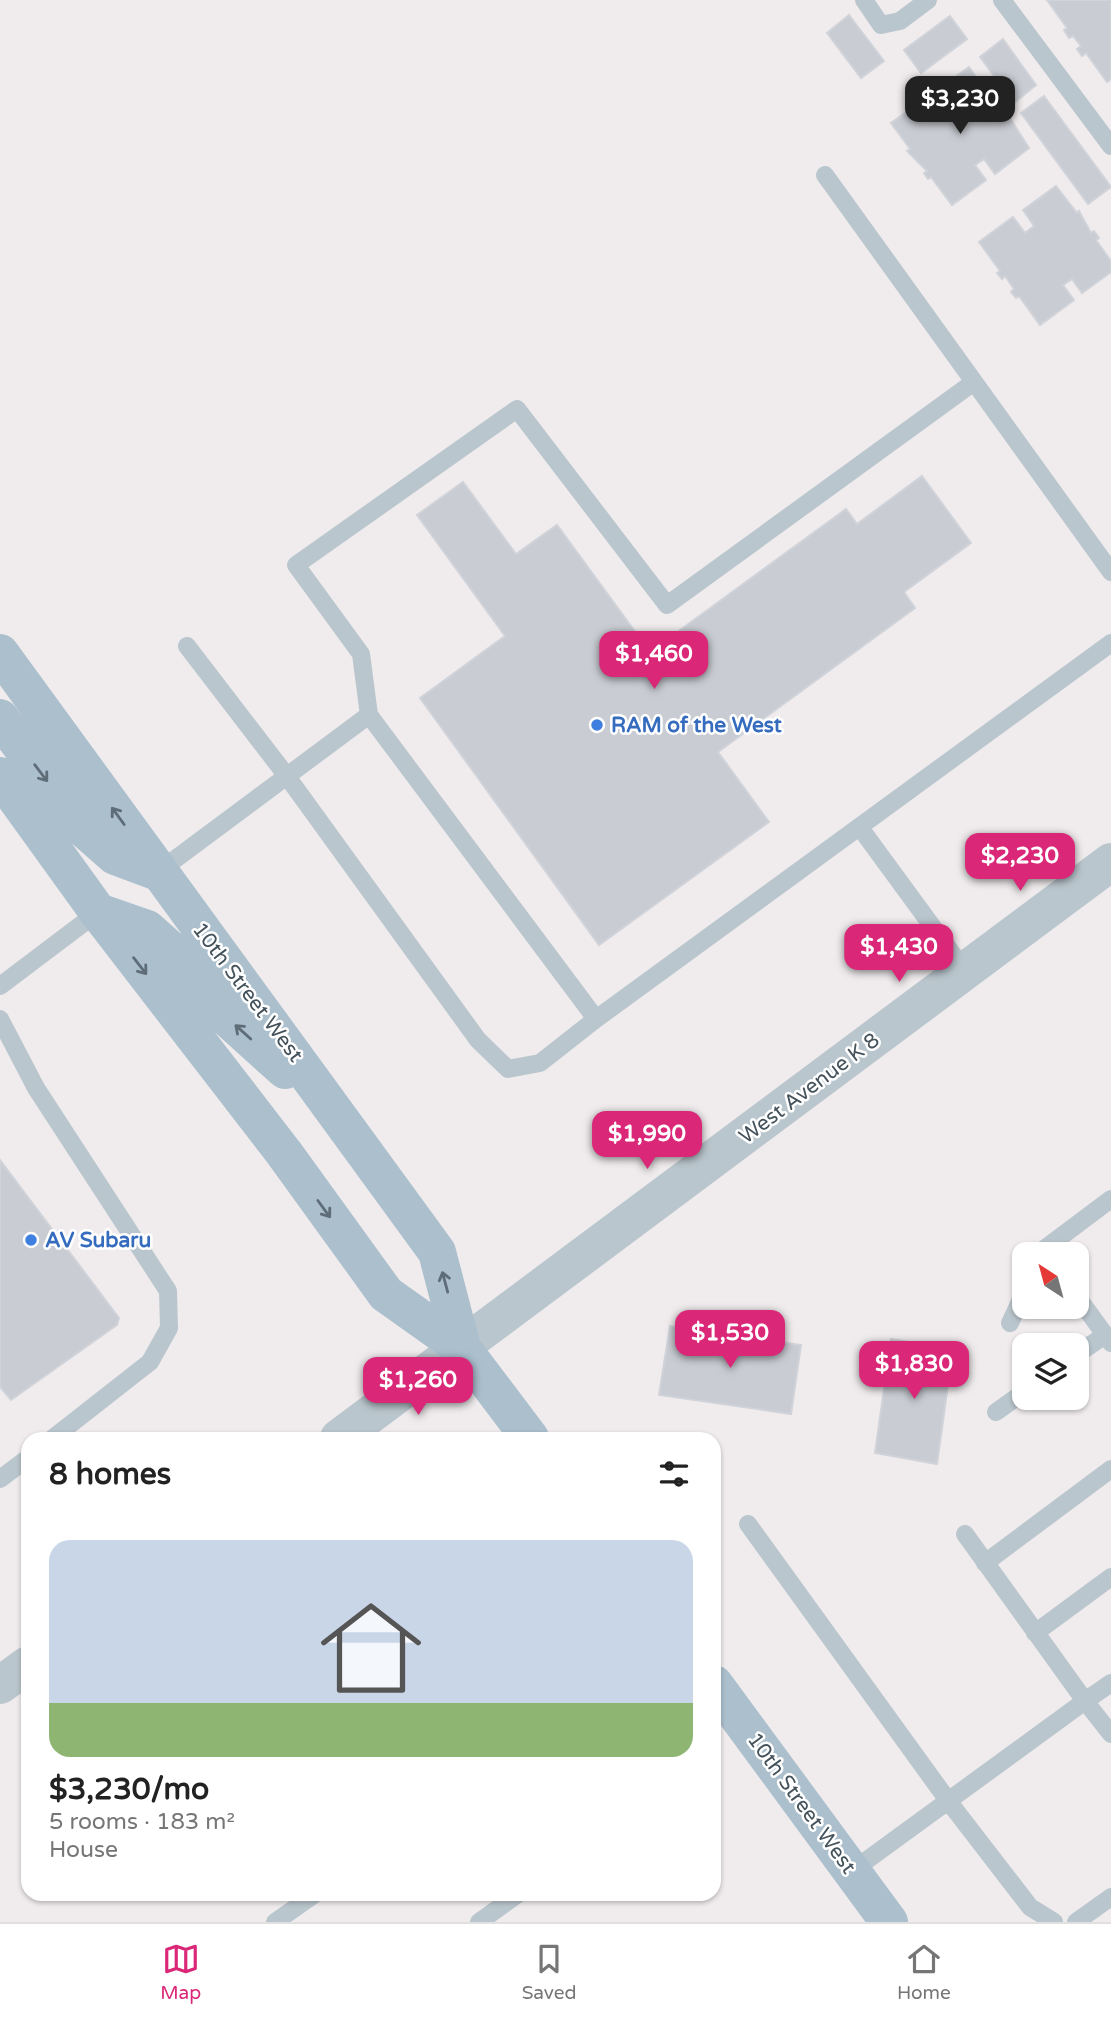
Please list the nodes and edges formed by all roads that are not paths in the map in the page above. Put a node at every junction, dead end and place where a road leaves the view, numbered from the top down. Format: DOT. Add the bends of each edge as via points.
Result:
graph roads {
  1 [pos="864,0"];
  2 [pos="928,0"];
  3 [pos="1002,0"];
  4 [pos="1111,146"];
  5 [pos="825,175"];
  6 [pos="974,382"];
  7 [pos="1111,572"];
  8 [pos="1111,643"];
  9 [pos="187,646"];
  10 [pos="0,653"];
  11 [pos="369,715"];
  12 [pos="0,718"];
  13 [pos="286,775"];
  14 [pos="0,776"];
  15 [pos="860,829"];
  16 [pos="1111,862"];
  17 [pos="158,872"];
  18 [pos="98,912"];
  19 [pos="965,971"];
  20 [pos="0,986"];
  21 [pos="0,1019"];
  22 [pos="596,1020"];
  23 [pos="348,1127"];
  24 [pos="1111,1199"];
  25 [pos="1057,1242"];
  26 [pos="1089,1313"];
  27 [pos="1012,1319"];
  28 [pos="1010,1323"];
  29 [pos="1108,1339"];
  30 [pos="462,1348"];
  31 [pos="1089,1348"];
  32 [pos="1012,1401"];
  33 [pos="996,1412"];
  34 [pos="61,1432"];
  35 [pos="347,1432"];
  36 [pos="525,1432"];
  37 [pos="21,1466"];
  38 [pos="1111,1469"];
  39 [pos="0,1479"];
  40 [pos="748,1524"];
  41 [pos="965,1534"];
  42 [pos="985,1563"];
  43 [pos="1111,1577"];
  44 [pos="1035,1633"];
  45 [pos="21,1670"];
  46 [pos="1111,1683"];
  47 [pos="0,1685"];
  48 [pos="721,1693"];
  49 [pos="1085,1701"];
  50 [pos="1111,1734"];
  51 [pos="949,1802"];
  52 [pos="852,1871"];
  53 [pos="1111,1897"];
  54 [pos="305,1901"];
  55 [pos="508,1901"];
  56 [pos="275,1922"];
  57 [pos="479,1922"];
  58 [pos="889,1922"];
  59 [pos="1054,1922"];
  60 [pos="1076,1922"];
  1 -- 2 [label="lane" via="881,25 900,21"];
  3 -- 4 [label="lane"];
  5 -- 6 [label="lane"];
  6 -- 7 [label="lane"];
  6 -- 11 [label="lane" via="667,605 517,409 296,565 361,654"];
  8 -- 15 [label="lane"];
  9 -- 13 [label="lane"];
  17 -- 10 [label="main road, 10th Street West, one-way"];
  11 -- 13 [label="lane"];
  11 -- 22 [label="lane"];
  12 -- 17 [label="main road, one-way" via="82,827 115,856"];
  13 -- 17 [label="lane"];
  13 -- 22 [label="lane" via="478,1040 508,1069 540,1063"];
  14 -- 18 [label="main road, 10th Street West"];
  15 -- 19 [label="lane"];
  15 -- 22 [label="lane"];
  16 -- 19 [label="street, West Avenue K 8"];
  17 -- 23 [label="main road, 10th Street West"];
  18 -- 20 [label="lane"];
  23 -- 18 [label="main road, one-way" via="224,1015 176,954 147,929"];
  18 -- 30 [label="main road, 10th Street West, one-way" via="386,1294"];
  19 -- 30 [label="street, West Avenue K 8"];
  21 -- 34 [label="lane" via="36,1088 168,1291 169,1328 150,1362"];
  30 -- 23 [label="main road, 10th Street West, one-way" via="437,1252"];
  24 -- 25 [label="lane"];
  26 -- 29 [label="lane"];
  27 -- 28 [label="lane"];
  29 -- 31 [label="lane"];
  30 -- 35 [label="street, West Avenue K 8"];
  30 -- 36 [label="main road, 10th Street West"];
  32 -- 33 [label="lane"];
  37 -- 39 [label="lane"];
  38 -- 42 [label="lane"];
  40 -- 51 [label="lane"];
  41 -- 42 [label="lane"];
  42 -- 44 [label="lane"];
  43 -- 44 [label="lane"];
  44 -- 49 [label="lane"];
  45 -- 47 [label="street"];
  46 -- 49 [label="lane"];
  48 -- 52 [label="main road, 10th Street West"];
  49 -- 50 [label="lane"];
  49 -- 51 [label="lane"];
  51 -- 52 [label="lane"];
  51 -- 59 [label="lane" via="1030,1907"];
  52 -- 58 [label="main road, 10th Street West"];
  53 -- 60 [label="lane"];
  54 -- 56 [label="lane"];
  55 -- 57 [label="lane"];
}
